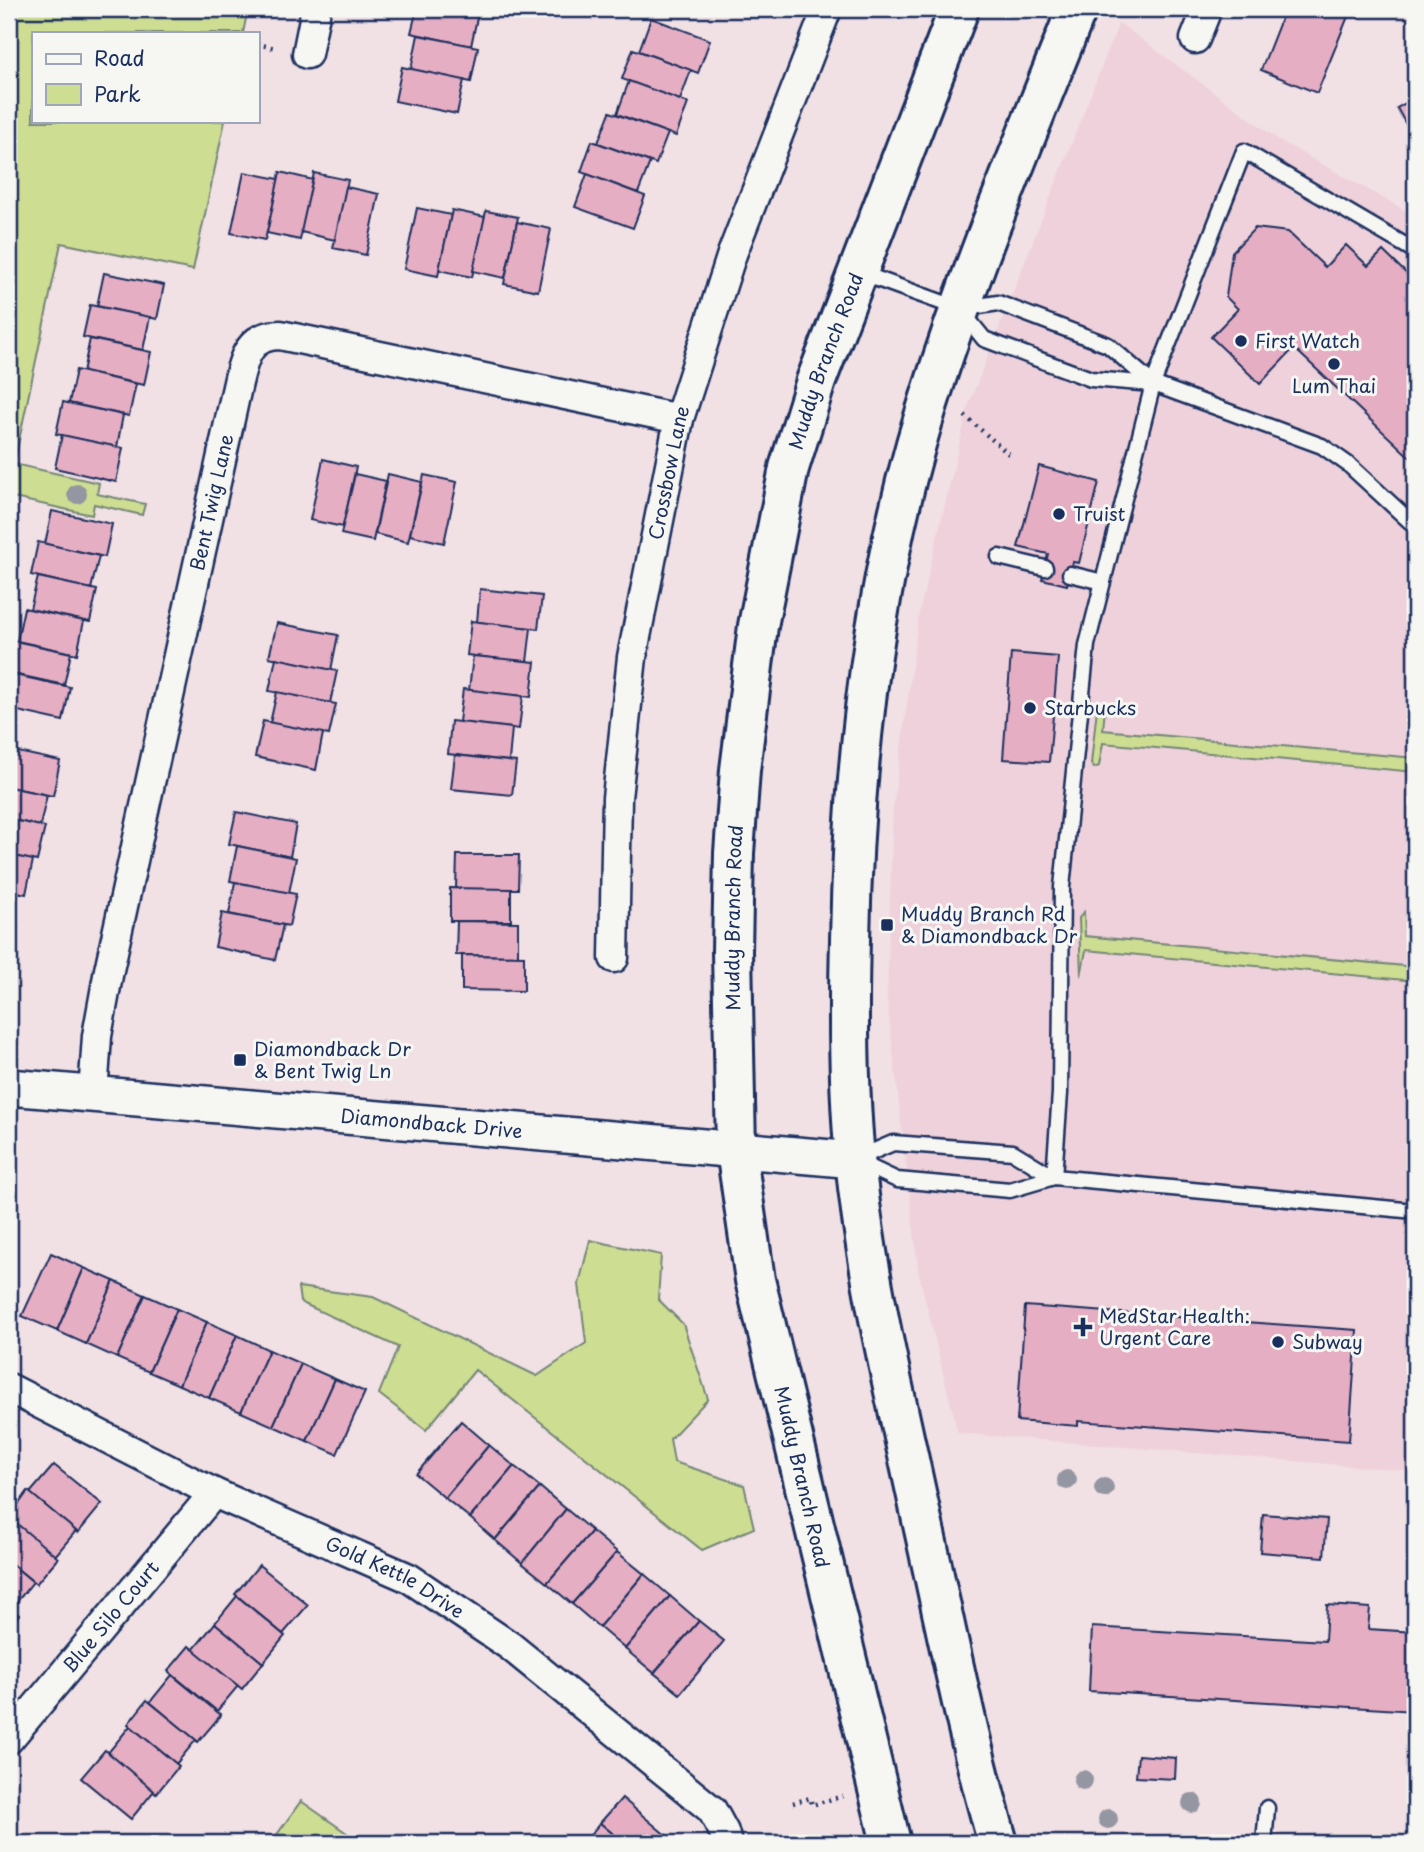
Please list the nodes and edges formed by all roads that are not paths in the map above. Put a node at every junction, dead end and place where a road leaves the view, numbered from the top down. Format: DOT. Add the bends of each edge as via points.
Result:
graph roads {
  1 [pos="316,9"];
  2 [pos="827,9"];
  3 [pos="959,9"];
  4 [pos="1077,9"];
  5 [pos="1207,9"];
  6 [pos="1195,39"];
  7 [pos="307,54"];
  8 [pos="1415,251"];
  9 [pos="856,271"];
  10 [pos="960,309"];
  11 [pos="1153,384"];
  12 [pos="679,419"];
  13 [pos="1415,526"];
  14 [pos="999,556"];
  15 [pos="1045,568"];
  16 [pos="1070,574"];
  17 [pos="1103,582"];
  18 [pos="614,958"];
  19 [pos="9,1087"];
  20 [pos="93,1094"];
  21 [pos="736,1150"];
  22 [pos="855,1160"];
  23 [pos="1054,1177"];
  24 [pos="1415,1211"];
  25 [pos="9,1388"];
  26 [pos="214,1493"];
  27 [pos="9,1739"];
  28 [pos="1267,1808"];
  29 [pos="727,1843"];
  30 [pos="891,1843"];
  31 [pos="998,1843"];
  32 [pos="1264,1843"];
  1 -- 7 [label="street"];
  2 -- 12 [label="street, Crossbow Lane" via="732,254"];
  3 -- 9 [label="main road, Muddy Branch Road"];
  4 -- 10 [label="main road"];
  5 -- 6 [label="street"];
  8 -- 11 [label="lane" via="1244,151"];
  9 -- 10 [label="lane"];
  9 -- 21 [label="main road, Muddy Branch Road" via="789,468 748,693 734,853"];
  10 -- 11 [label="lane" via="984,339 1091,379"];
  10 -- 11 [label="lane" via="998,303 1108,345"];
  10 -- 22 [label="main road" via="916,444 898,518 861,742 851,884 847,1053"];
  11 -- 13 [label="lane" via="1322,446"];
  11 -- 17 [label="lane"];
  12 -- 18 [label="street, Crossbow Lane" via="632,657 618,798"];
  12 -- 20 [label="street, Bent Twig Lane" via="280,335 260,338 250,346 236,387 109,970"];
  14 -- 15 [label="lane"];
  16 -- 17 [label="lane"];
  17 -- 23 [label="lane" via="1087,645 1062,887 1060,1093"];
  19 -- 20 [label="street, Diamondback Drive"];
  20 -- 21 [label="street, Diamondback Drive"];
  21 -- 22 [label="street, Diamondback Drive"];
  21 -- 30 [label="main road, Muddy Branch Road" via="755,1280"];
  22 -- 23 [label="lane" via="897,1180 1010,1189"];
  22 -- 23 [label="lane" via="893,1143 921,1144 1013,1153"];
  22 -- 31 [label="main road" via="882,1332"];
  23 -- 24 [label="lane"];
  25 -- 26 [label="street, Gold Kettle Drive"];
  26 -- 27 [label="street, Blue Silo Court"];
  26 -- 29 [label="street, Gold Kettle Drive" via="409,1578 510,1646 712,1810"];
  28 -- 32 [label="lane"];
}
